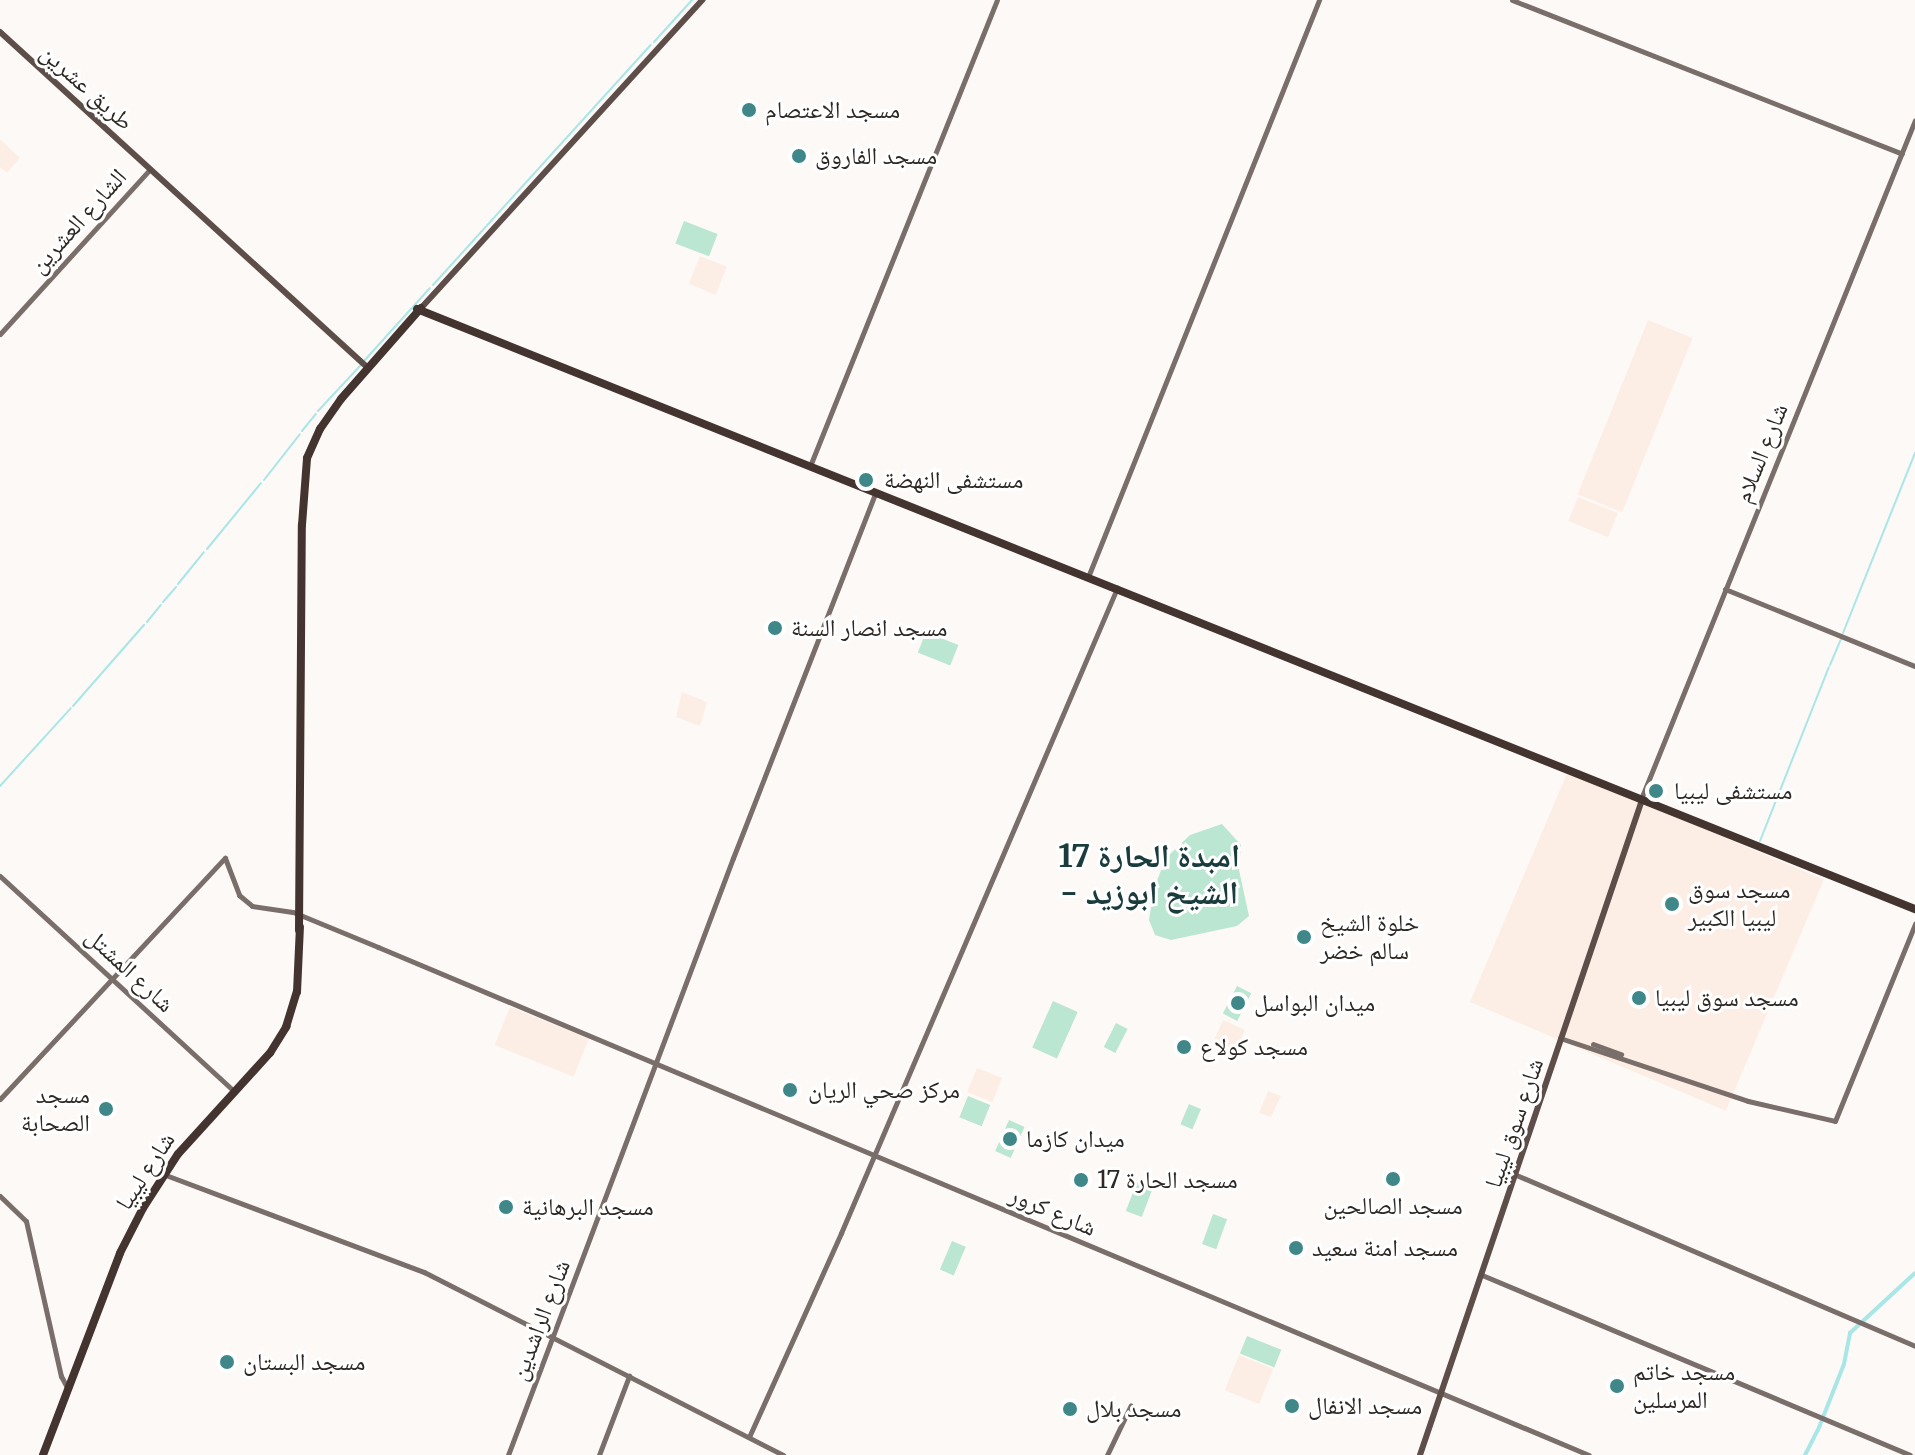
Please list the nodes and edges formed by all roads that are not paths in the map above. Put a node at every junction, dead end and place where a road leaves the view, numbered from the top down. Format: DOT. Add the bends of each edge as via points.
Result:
graph roads {
  1 [pos="702,0"];
  2 [pos="997,0"];
  3 [pos="1319,0"];
  4 [pos="1512,0"];
  5 [pos="0,32"];
  6 [pos="1915,120"];
  7 [pos="1915,127"];
  8 [pos="1902,154"];
  9 [pos="150,169"];
  10 [pos="424,307"];
  11 [pos="0,334"];
  12 [pos="364,365"];
  13 [pos="810,466"];
  14 [pos="872,491"];
  15 [pos="1088,577"];
  16 [pos="1117,588"];
  17 [pos="1726,589"];
  18 [pos="1915,666"];
  19 [pos="1641,800"];
  20 [pos="0,876"];
  21 [pos="1915,909"];
  22 [pos="298,915"];
  23 [pos="313,920"];
  24 [pos="1915,924"];
  25 [pos="112,978"];
  26 [pos="1562,1035"];
  27 [pos="656,1064"];
  28 [pos="234,1091"];
  29 [pos="0,1099"];
  30 [pos="874,1154"];
  31 [pos="166,1174"];
  32 [pos="1514,1174"];
  33 [pos="0,1196"];
  34 [pos="1482,1275"];
  35 [pos="553,1337"];
  36 [pos="1915,1346"];
  37 [pos="629,1376"];
  38 [pos="68,1389"];
  39 [pos="1441,1391"];
  40 [pos="1131,1405"];
  41 [pos="749,1437"];
  42 [pos="43,1455"];
  43 [pos="508,1455"];
  44 [pos="599,1455"];
  45 [pos="783,1455"];
  46 [pos="1107,1455"];
  47 [pos="1419,1455"];
  48 [pos="1589,1455"];
  49 [pos="1596,1455"];
  50 [pos="1910,1455"];
  1 -- 10 [label="main road"];
  2 -- 13 [label="street"];
  3 -- 15 [label="street"];
  4 -- 8 [label="street"];
  5 -- 9 [label="main road, طريق عشرين"];
  6 -- 8 [label="street, شارع السلام"];
  7 -- 17 [label="street, شارع السلام"];
  8 -- 17 [label="street, شارع السلام"];
  9 -- 11 [label="street, الشارع العشرين"];
  9 -- 12 [label="main road, طريق عشرين"];
  10 -- 12 [label="highway, شارع ليبيا"];
  10 -- 13 [label="highway"];
  12 -- 22 [label="highway, شارع ليبيا" via="320,429 304,471"];
  13 -- 14 [label="highway"];
  14 -- 15 [label="highway"];
  14 -- 27 [label="street, شارع الراشدين"];
  15 -- 16 [label="highway"];
  16 -- 19 [label="highway"];
  16 -- 30 [label="street"];
  17 -- 18 [label="street"];
  17 -- 19 [label="street, شارع السلام"];
  19 -- 21 [label="highway"];
  19 -- 26 [label="main road, شارع سوق ليبيا"];
  20 -- 25 [label="street, شارع المشتل"];
  22 -- 23 [label="highway"];
  22 -- 25 [label="street" via="247,903 225,858"];
  22 -- 28 [label="highway, شارع ليبيا" via="297,992 288,1022 273,1050"];
  23 -- 27 [label="street"];
  24 -- 26 [label="street" via="1835,1121 1762,1103"];
  25 -- 28 [label="street, شارع المشتل"];
  25 -- 29 [label="street"];
  26 -- 32 [label="main road, شارع سوق ليبيا"];
  27 -- 30 [label="street, شارع كرور"];
  27 -- 35 [label="street, شارع الراشدين"];
  28 -- 31 [label="highway, شارع ليبيا"];
  30 -- 39 [label="street, شارع كرور"];
  30 -- 41 [label="street"];
  31 -- 35 [label="street" via="414,1267"];
  31 -- 38 [label="highway, شارع ليبيا" via="122,1247"];
  32 -- 34 [label="main road, شارع سوق ليبيا"];
  32 -- 36 [label="street"];
  32 -- 39 [label="main road, شارع سوق ليبيا"];
  33 -- 38 [label="street" via="26,1221"];
  34 -- 39 [label="main road, شارع سوق ليبيا"];
  34 -- 50 [label="street"];
  35 -- 37 [label="street"];
  35 -- 43 [label="street, شارع الراشدين"];
  37 -- 41 [label="street"];
  37 -- 44 [label="street"];
  38 -- 42 [label="highway, شارع ليبيا"];
  39 -- 47 [label="main road, شارع سوق ليبيا"];
  39 -- 48 [label="street"];
  39 -- 49 [label="street"];
  40 -- 46 [label="street"];
  41 -- 45 [label="street"];
}
